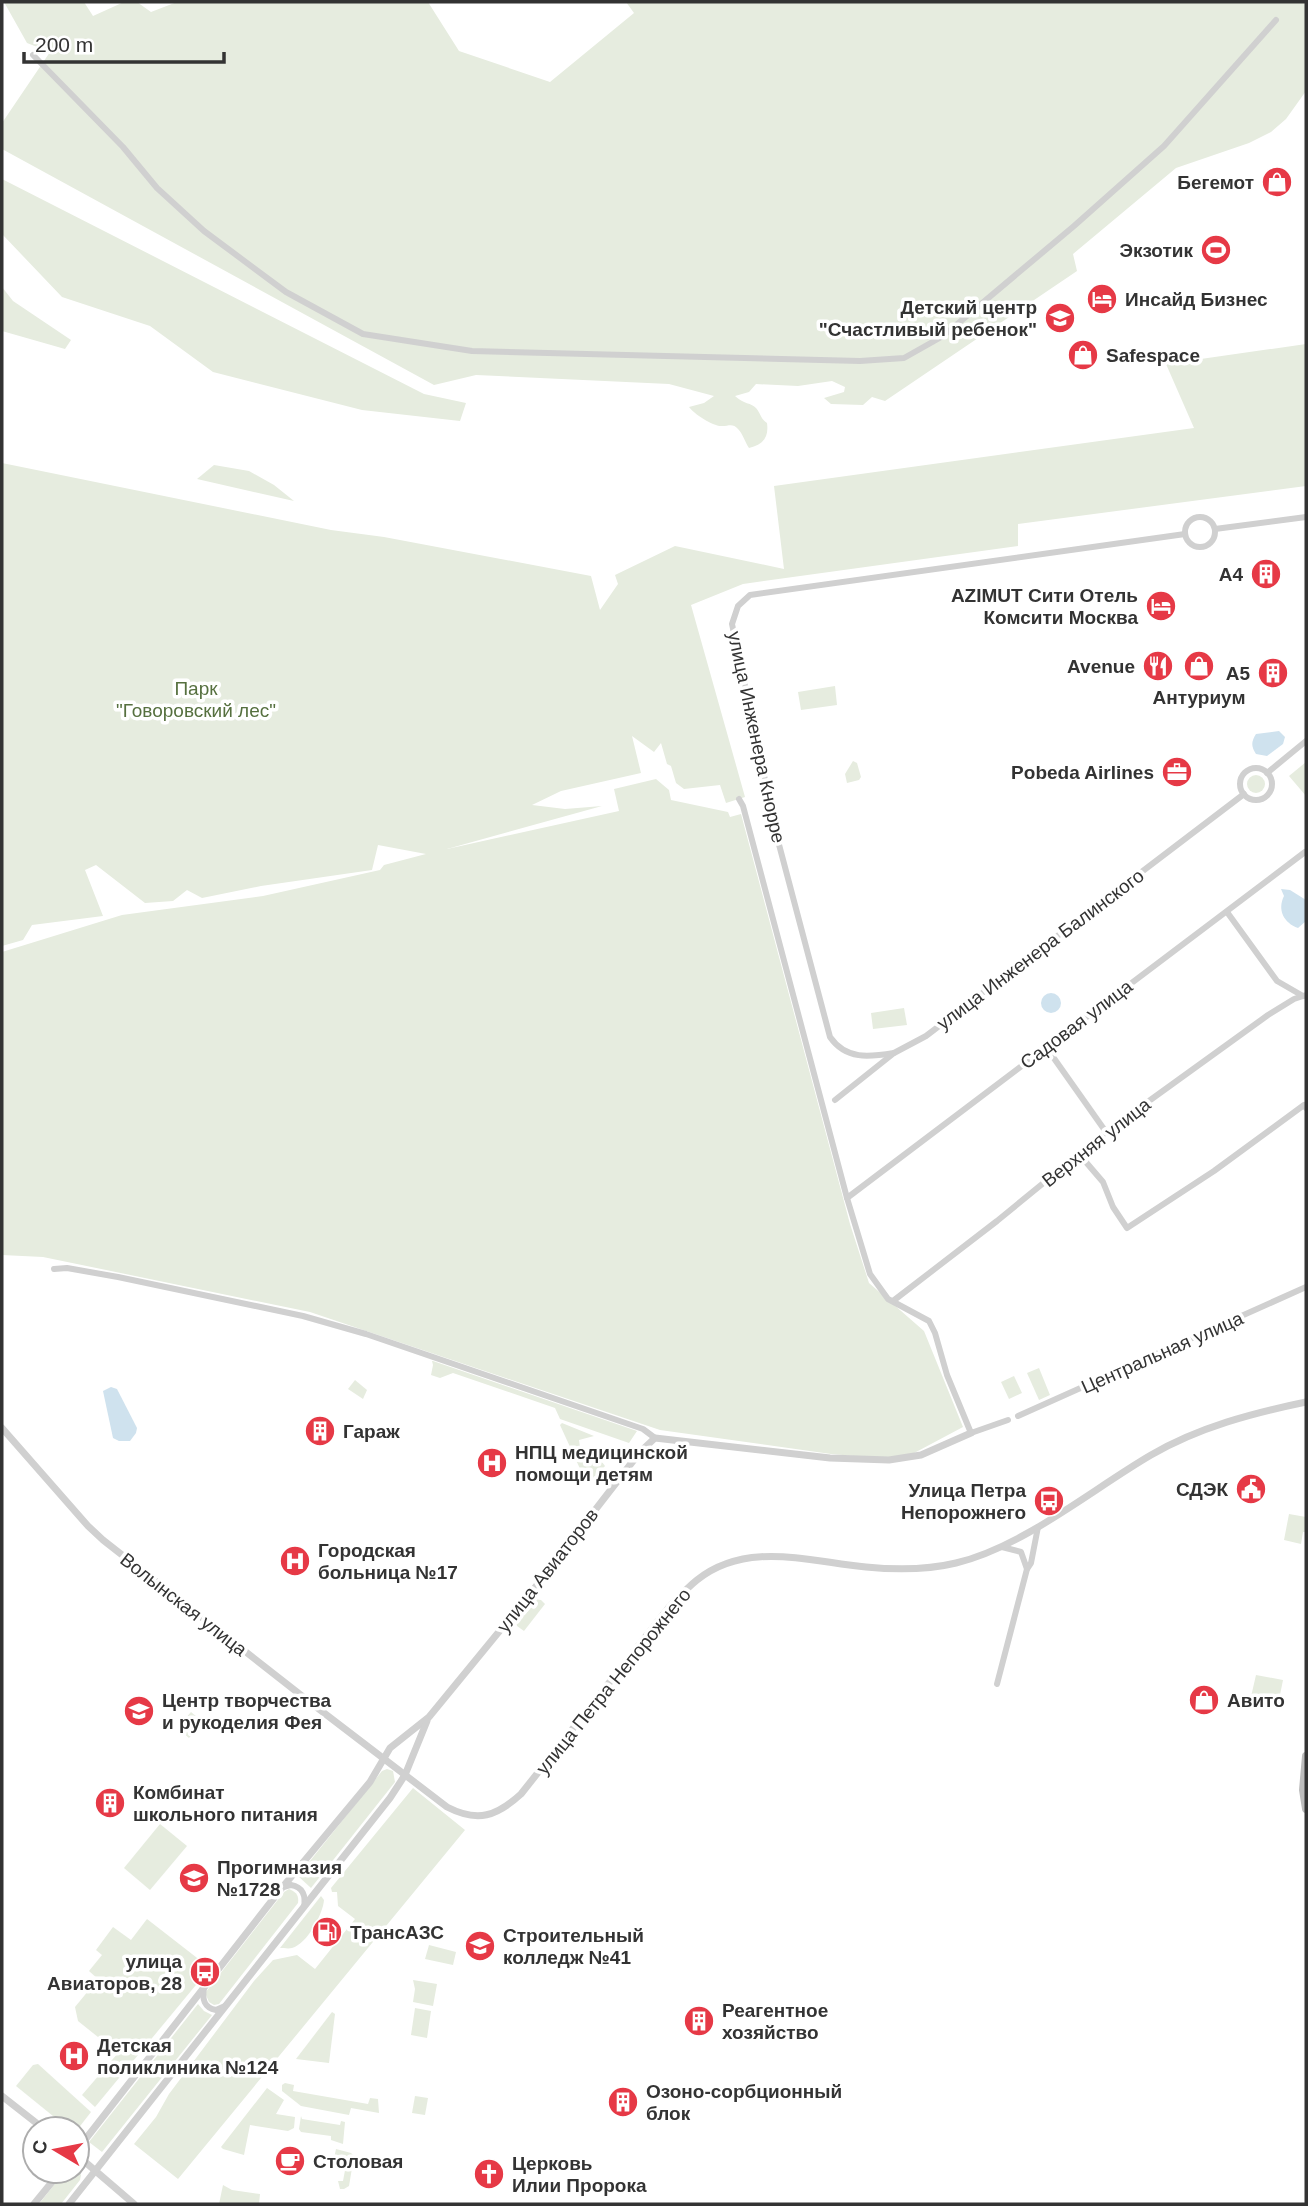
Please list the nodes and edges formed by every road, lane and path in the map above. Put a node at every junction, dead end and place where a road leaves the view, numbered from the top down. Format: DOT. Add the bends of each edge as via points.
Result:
graph roads {
  1 [pos="1276,20"];
  2 [pos="33,55"];
  3 [pos="1306,517"];
  4 [pos="1215,529"];
  5 [pos="1185,534"];
  6 [pos="1306,741"];
  7 [pos="1267,773"];
  8 [pos="1244,794"];
  9 [pos="739,799"];
  10 [pos="1305,852"];
  11 [pos="1227,912"];
  12 [pos="1304,995"];
  13 [pos="1046,1047"];
  14 [pos="894,1054"];
  15 [pos="835,1100"];
  16 [pos="1306,1108"];
  17 [pos="1106,1132"];
  18 [pos="1079,1154"];
  19 [pos="847,1198"];
  20 [pos="54,1269"];
  21 [pos="1306,1287"];
  22 [pos="892,1301"];
  23 [pos="1306,1402"];
  24 [pos="1018,1416"];
  25 [pos="1008,1420"];
  26 [pos="2,1429"];
  27 [pos="971,1433"];
  28 [pos="655,1438"];
  29 [pos="1038,1527"];
  30 [pos="1002,1546"];
  31 [pos="1027,1569"];
  32 [pos="997,1684"];
  33 [pos="429,1717"];
  34 [pos="1306,1756"];
  35 [pos="385,1759"];
  36 [pos="405,1775"];
  37 [pos="1306,1809"];
  38 [pos="281,1889"];
  39 [pos="304,1907"];
  40 [pos="204,1988"];
  41 [pos="225,2006"];
  42 [pos="2,2096"];
  43 [pos="26,2115"];
  44 [pos="91,2132"];
  45 [pos="91,2166"];
  46 [pos="97,2171"];
  47 [pos="50,2185"];
  48 [pos="34,2204"];
  49 [pos="69,2204"];
  50 [pos="134,2204"];
  1 -- 2 [label="street" via="1164,146 943,336 904,358 860,361 472,351 363,334 286,292 204,231"];
  3 -- 4 [label="street, улица Инженера Кнорре"];
  4 -- 5 [label="street, улица Инженера Кнорре" via="1207,518 1198,517 1189,522"];
  4 -- 5 [label="street, улица Инженера Кнорре" via="1213,540 1200,547 1191,544"];
  5 -- 14 [label="street, улица Инженера Кнорре" via="750,595 738,606 732,624 768,800 830,1037 843,1051 854,1054"];
  6 -- 7 [label="street, улица Инженера Балинского"];
  7 -- 8 [label="street, улица Инженера Балинского" via="1257,769 1245,774"];
  7 -- 8 [label="street, улица Инженера Балинского" via="1272,782 1268,795 1256,800"];
  8 -- 14 [label="street, улица Инженера Балинского" via="926,1036"];
  9 -- 19 [label="street"];
  10 -- 11 [label="street, Садовая улица"];
  11 -- 12 [label="street" via="1277,981"];
  11 -- 13 [label="street, Садовая улица"];
  12 -- 17 [label="street, Верхняя улица" via="1268,1015"];
  13 -- 17 [label="street"];
  13 -- 19 [label="street, Садовая улица"];
  14 -- 15 [label="street, улица Инженера Балинского"];
  16 -- 18 [label="street" via="1304,1105 1127,1227 1103,1182"];
  17 -- 18 [label="street, Верхняя улица"];
  18 -- 22 [label="street, Верхняя улица"];
  19 -- 22 [label="street" via="870,1274"];
  20 -- 28 [label="street" via="118,1277 366,1334 643,1429"];
  21 -- 24 [label="street, Центральная улица"];
  22 -- 27 [label="street" via="929,1321"];
  23 -- 29 [label="street, улица Петра Непорожнего" via="1241,1417 1175,1442"];
  25 -- 27 [label="street"];
  26 -- 35 [label="street, Волынская улица" via="103,1540"];
  27 -- 28 [label="street" via="921,1455 888,1460"];
  28 -- 33 [label="street, улица Авиаторов"];
  29 -- 30 [label="street, улица Петра Непорожнего"];
  29 -- 31 [label="street"];
  30 -- 31 [label="street" via="1021,1552"];
  30 -- 36 [label="street, улица Петра Непорожнего" via="957,1563 906,1570 763,1555 729,1563 698,1579 670,1606 506,1808 479,1816 459,1813"];
  31 -- 32 [label="street"];
  33 -- 35 [label="street, улица Авиаторов" via="390,1748"];
  33 -- 36 [label="street, улица Авиаторов"];
  34 -- 37 [label="main road"];
  35 -- 36 [label="street"];
  35 -- 38 [label="street, улица Авиаторов"];
  36 -- 39 [label="street, улица Авиаторов"];
  38 -- 39 [label="street" via="291,1885 300,1889"];
  38 -- 40 [label="street, улица Авиаторов"];
  39 -- 41 [label="street, улица Авиаторов"];
  40 -- 41 [label="street" via="207,2007"];
  40 -- 44 [label="street, улица Авиаторов"];
  41 -- 46 [label="street, улица Авиаторов"];
  42 -- 43 [label="street"];
  45 -- 46 [label="street"];
  46 -- 49 [label="street, улица Авиаторов"];
  46 -- 50 [label="street"];
  47 -- 48 [label="street"];
}
